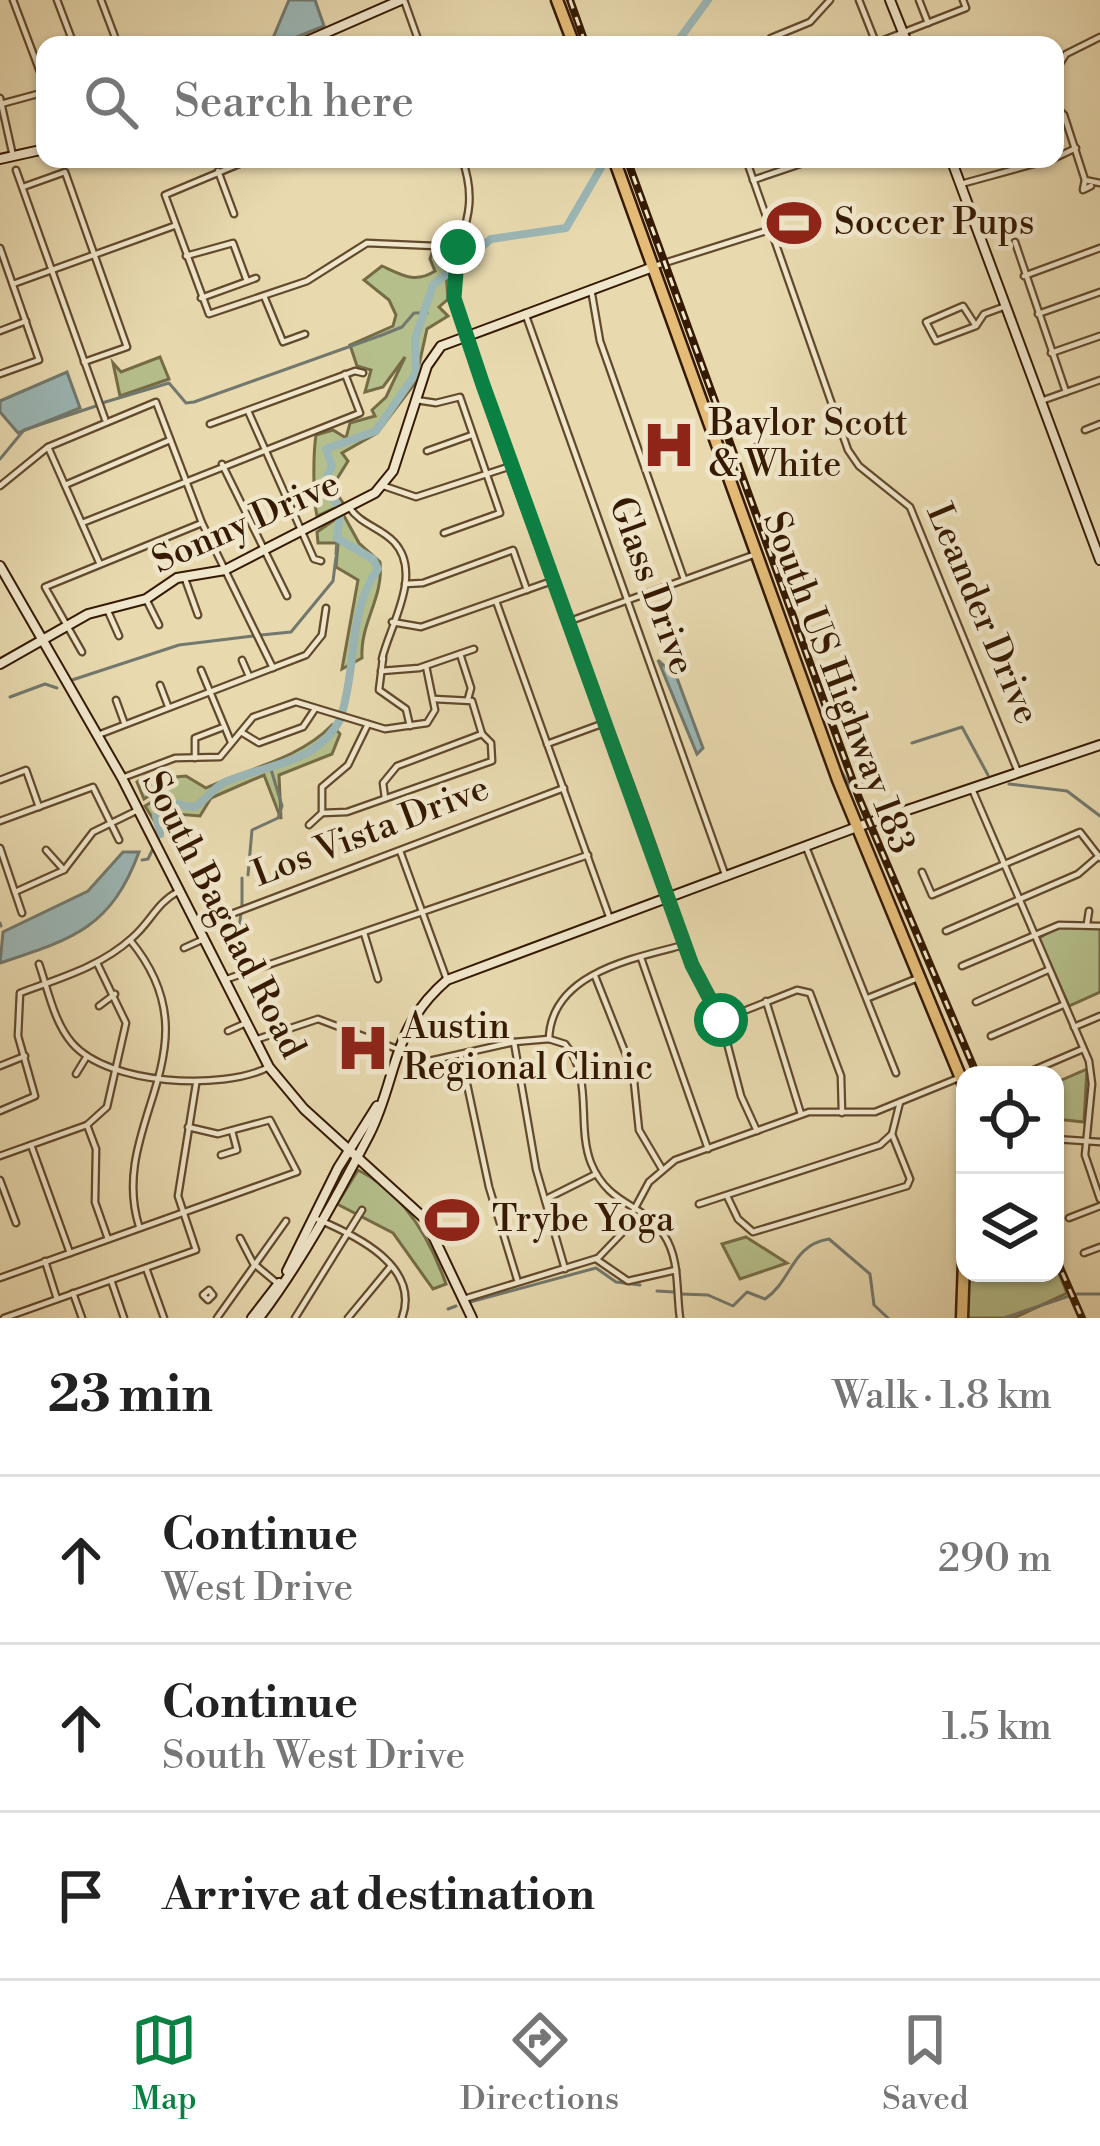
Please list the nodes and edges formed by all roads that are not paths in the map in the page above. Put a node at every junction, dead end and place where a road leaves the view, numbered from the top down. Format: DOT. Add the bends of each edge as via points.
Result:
graph roads {
  1 [pos="13,0"];
  2 [pos="57,0"];
  3 [pos="101,0"];
  4 [pos="402,0"];
  5 [pos="557,0"];
  6 [pos="830,0"];
  7 [pos="859,0"];
  8 [pos="890,0"];
  9 [pos="920,0"];
  10 [pos="964,4"];
  11 [pos="928,24"];
  12 [pos="903,34"];
  13 [pos="71,36"];
  14 [pos="115,36"];
  15 [pos="319,36"];
  16 [pos="416,36"];
  17 [pos="571,36"];
  18 [pos="781,36"];
  19 [pos="870,36"];
  20 [pos="897,36"];
  21 [pos="1100,37"];
  22 [pos="1064,56"];
  23 [pos="36,64"];
  24 [pos="36,91"];
  25 [pos="1,101"];
  26 [pos="1064,124"];
  27 [pos="1076,148"];
  28 [pos="36,151"];
  29 [pos="1064,154"];
  30 [pos="13,156"];
  31 [pos="0,159"];
  32 [pos="226,168"];
  33 [pos="464,168"];
  34 [pos="617,168"];
  35 [pos="749,168"];
  36 [pos="790,168"];
  37 [pos="955,168"];
  38 [pos="1021,168"];
  39 [pos="16,170"];
  40 [pos="218,171"];
  41 [pos="753,181"];
  42 [pos="1092,183"];
  43 [pos="961,184"];
  44 [pos="22,187"];
  45 [pos="234,214"];
  46 [pos="174,226"];
  47 [pos="770,230"];
  48 [pos="1015,242"];
  49 [pos="458,247"];
  50 [pos="0,248"];
  51 [pos="1100,248"];
  52 [pos="95,255"];
  53 [pos="186,256"];
  54 [pos="653,267"];
  55 [pos="52,270"];
  56 [pos="1024,275"];
  57 [pos="256,278"];
  58 [pos="247,281"];
  59 [pos="13,284"];
  60 [pos="591,289"];
  61 [pos="1100,292"];
  62 [pos="264,296"];
  63 [pos="201,298"];
  64 [pos="1006,306"];
  65 [pos="525,313"];
  66 [pos="1038,314"];
  67 [pos="26,322"];
  68 [pos="976,326"];
  69 [pos="0,331"];
  70 [pos="304,334"];
  71 [pos="466,334"];
  72 [pos="1100,337"];
  73 [pos="1052,352"];
  74 [pos="84,362"];
  75 [pos="363,373"];
  76 [pos="0,374"];
  77 [pos="345,374"];
  78 [pos="1100,380"];
  79 [pos="1066,392"];
  80 [pos="416,400"];
  81 [pos="1041,401"];
  82 [pos="248,410"];
  83 [pos="105,422"];
  84 [pos="210,424"];
  85 [pos="1100,424"];
  86 [pos="1085,430"];
  87 [pos="473,435"];
  88 [pos="172,439"];
  89 [pos="48,447"];
  90 [pos="262,449"];
  91 [pos="427,452"];
  92 [pos="222,464"];
  93 [pos="511,466"];
  94 [pos="487,475"];
  95 [pos="187,479"];
  96 [pos="65,485"];
  97 [pos="384,485"];
  98 [pos="0,486"];
  99 [pos="349,507"];
  100 [pos="202,523"];
  101 [pos="82,524"];
  102 [pos="299,532"];
  103 [pos="444,533"];
  104 [pos="1098,547"];
  105 [pos="262,550"];
  106 [pos="756,554"];
  107 [pos="1100,560"];
  108 [pos="321,561"];
  109 [pos="100,565"];
  110 [pos="0,566"];
  111 [pos="225,570"];
  112 [pos="184,576"];
  113 [pos="684,579"];
  114 [pos="3,580"];
  115 [pos="552,581"];
  116 [pos="405,584"];
  117 [pos="527,590"];
  118 [pos="287,596"];
  119 [pos="146,599"];
  120 [pos="627,600"];
  121 [pos="496,601"];
  122 [pos="326,608"];
  123 [pos="107,609"];
  124 [pos="198,615"];
  125 [pos="570,621"];
  126 [pos="392,622"];
  127 [pos="159,625"];
  128 [pos="67,626"];
  129 [pos="119,636"];
  130 [pos="43,639"];
  131 [pos="474,649"];
  132 [pos="82,652"];
  133 [pos="460,654"];
  134 [pos="242,660"];
  135 [pos="0,664"];
  136 [pos="426,666"];
  137 [pos="273,668"];
  138 [pos="200,670"];
  139 [pos="381,670"];
  140 [pos="249,676"];
  141 [pos="160,685"];
  142 [pos="208,691"];
  143 [pos="434,699"];
  144 [pos="468,699"];
  145 [pos="116,700"];
  146 [pos="168,706"];
  147 [pos="316,707"];
  148 [pos="124,722"];
  149 [pos="607,722"];
  150 [pos="368,724"];
  151 [pos="410,726"];
  152 [pos="222,728"];
  153 [pos="241,732"];
  154 [pos="482,734"];
  155 [pos="98,735"];
  156 [pos="232,742"];
  157 [pos="1100,742"];
  158 [pos="547,743"];
  159 [pos="195,758"];
  160 [pos="1018,772"];
  161 [pos="122,778"];
  162 [pos="0,780"];
  163 [pos="564,788"];
  164 [pos="972,789"];
  165 [pos="385,798"];
  166 [pos="39,807"];
  167 [pos="138,810"];
  168 [pos="322,813"];
  169 [pos="0,821"];
  170 [pos="111,823"];
  171 [pos="308,825"];
  172 [pos="857,827"];
  173 [pos="119,840"];
  174 [pos="806,847"];
  175 [pos="0,848"];
  176 [pos="46,850"];
  177 [pos="400,850"];
  178 [pos="588,855"];
  179 [pos="1099,857"];
  180 [pos="1004,865"];
  181 [pos="64,871"];
  182 [pos="922,872"];
  183 [pos="726,877"];
  184 [pos="179,891"];
  185 [pos="15,892"];
  186 [pos="670,898"];
  187 [pos="1019,900"];
  188 [pos="422,911"];
  189 [pos="1089,911"];
  190 [pos="22,913"];
  191 [pos="610,919"];
  192 [pos="1087,924"];
  193 [pos="1100,926"];
  194 [pos="197,927"];
  195 [pos="363,931"];
  196 [pos="946,931"];
  197 [pos="1034,935"];
  198 [pos="203,939"];
  199 [pos="130,940"];
  200 [pos="686,944"];
  201 [pos="184,948"];
  202 [pos="641,958"];
  203 [pos="97,963"];
  204 [pos="39,964"];
  205 [pos="962,966"];
  206 [pos="1049,969"];
  207 [pos="595,976"];
  208 [pos="921,977"];
  209 [pos="378,979"];
  210 [pos="224,980"];
  211 [pos="447,980"];
  212 [pos="46,983"];
  213 [pos="116,994"];
  214 [pos="868,998"];
  215 [pos="766,1001"];
  216 [pos="976,1002"];
  217 [pos="1064,1004"];
  218 [pos="99,1006"];
  219 [pos="1100,1016"];
  220 [pos="721,1020"];
  221 [pos="246,1023"];
  222 [pos="1074,1027"];
  223 [pos="228,1031"];
  224 [pos="992,1036"];
  225 [pos="548,1039"];
  226 [pos="255,1040"];
  227 [pos="514,1042"];
  228 [pos="1084,1048"];
  229 [pos="395,1052"];
  230 [pos="25,1056"];
  231 [pos="87,1056"];
  232 [pos="461,1056"];
  233 [pos="0,1066"];
  234 [pos="957,1066"];
  235 [pos="1043,1066"];
  236 [pos="118,1067"];
  237 [pos="269,1067"];
  238 [pos="1100,1067"];
  239 [pos="1091,1070"];
  240 [pos="896,1073"];
  241 [pos="76,1074"];
  242 [pos="158,1076"];
  243 [pos="196,1084"];
  244 [pos="956,1084"];
  245 [pos="901,1101"];
  246 [pos="1090,1102"];
  247 [pos="1100,1103"];
  248 [pos="0,1111"];
  249 [pos="842,1113"];
  250 [pos="801,1114"];
  251 [pos="87,1125"];
  252 [pos="188,1126"];
  253 [pos="232,1131"];
  254 [pos="757,1131"];
  255 [pos="892,1134"];
  256 [pos="1064,1139"];
  257 [pos="1085,1141"];
  258 [pos="1100,1142"];
  259 [pos="32,1145"];
  260 [pos="708,1149"];
  261 [pos="354,1152"];
  262 [pos="0,1156"];
  263 [pos="221,1156"];
  264 [pos="662,1169"];
  265 [pos="85,1170"];
  266 [pos="96,1170"];
  267 [pos="596,1174"];
  268 [pos="0,1180"];
  269 [pos="727,1196"];
  270 [pos="548,1198"];
  271 [pos="1100,1203"];
  272 [pos="700,1204"];
  273 [pos="362,1210"];
  274 [pos="633,1210"];
  275 [pos="183,1212"];
  276 [pos="1070,1218"];
  277 [pos="320,1220"];
  278 [pos="286,1221"];
  279 [pos="16,1223"];
  280 [pos="140,1228"];
  281 [pos="348,1233"];
  282 [pos="240,1238"];
  283 [pos="108,1239"];
  284 [pos="1100,1247"];
  285 [pos="70,1252"];
  286 [pos="1084,1253"];
  287 [pos="596,1258"];
  288 [pos="45,1262"];
  289 [pos="391,1266"];
  290 [pos="146,1268"];
  291 [pos="257,1268"];
  292 [pos="565,1268"];
  293 [pos="676,1270"];
  294 [pos="0,1278"];
  295 [pos="517,1279"];
  296 [pos="111,1280"];
  297 [pos="963,1282"];
  298 [pos="280,1286"];
  299 [pos="74,1294"];
  300 [pos="212,1298"];
  301 [pos="464,1299"];
  302 [pos="57,1300"];
  303 [pos="36,1307"];
  304 [pos="225,1308"];
  305 [pos="4,1318"];
  306 [pos="40,1318"];
  307 [pos="82,1318"];
  308 [pos="124,1318"];
  309 [pos="164,1318"];
  310 [pos="217,1318"];
  311 [pos="255,1318"];
  312 [pos="295,1318"];
  313 [pos="348,1318"];
  314 [pos="402,1318"];
  315 [pos="472,1318"];
  316 [pos="680,1318"];
  317 [pos="962,1318"];
  1 -- 23 [label="street"];
  2 -- 13 [label="street"];
  3 -- 14 [label="street"];
  4 -- 15 [label="main road"];
  4 -- 16 [label="street"];
  5 -- 17 [label="main road"];
  6 -- 18 [label="street"];
  7 -- 19 [label="street"];
  8 -- 12 [label="main road"];
  9 -- 11 [label="street"];
  10 -- 11 [label="street"];
  11 -- 12 [label="street"];
  12 -- 20 [label="street"];
  21 -- 22 [label="street"];
  24 -- 25 [label="street"];
  25 -- 30 [label="street"];
  26 -- 27 [label="street"];
  27 -- 29 [label="street"];
  27 -- 42 [label="street"];
  28 -- 30 [label="main road"];
  30 -- 31 [label="main road"];
  32 -- 40 [label="street"];
  33 -- 49 [label="street" via="473,201"];
  34 -- 54 [label="main road, South US Highway 183"];
  35 -- 41 [label="street, Leander Drive"];
  36 -- 41 [label="street"];
  37 -- 43 [label="main road"];
  38 -- 43 [label="street"];
  39 -- 44 [label="street"];
  40 -- 45 [label="street"];
  40 -- 46 [label="street" via="165,196"];
  41 -- 47 [label="street, Leander Drive"];
  43 -- 64 [label="main road"];
  44 -- 52 [label="street" via="65,172"];
  44 -- 55 [label="street"];
  46 -- 52 [label="street"];
  46 -- 53 [label="street"];
  47 -- 54 [label="street, Sonny Drive"];
  47 -- 160 [label="street, Leander Drive" via="848,449 910,507"];
  48 -- 56 [label="street"];
  49 -- 62 [label="street" via="367,243"];
  49 -- 71 [label="street" via="454,285"];
  50 -- 59 [label="street"];
  51 -- 56 [label="street"];
  52 -- 55 [label="street"];
  52 -- 74 [label="street" via="127,347"];
  53 -- 58 [label="street" via="229,241"];
  53 -- 63 [label="street"];
  54 -- 60 [label="main road, Sonny Drive"];
  54 -- 106 [label="main road, South US Highway 183"];
  55 -- 59 [label="street"];
  55 -- 74 [label="street"];
  56 -- 66 [label="street"];
  57 -- 58 [label="street"];
  58 -- 63 [label="street"];
  59 -- 67 [label="street"];
  60 -- 65 [label="main road, Sonny Drive"];
  60 -- 113 [label="street" via="600,341"];
  61 -- 66 [label="street"];
  62 -- 63 [label="street" via="209,314"];
  62 -- 70 [label="street" via="283,342"];
  64 -- 68 [label="street"];
  64 -- 81 [label="main road"];
  65 -- 71 [label="main road, Sonny Drive"];
  65 -- 120 [label="street, Glass Drive"];
  66 -- 73 [label="street"];
  67 -- 69 [label="street"];
  67 -- 76 [label="street" via="39,360"];
  68 -- 68 [label="street" via="963,306 926,322 935,341"];
  71 -- 80 [label="main road, Sonny Drive" via="436,352"];
  71 -- 93 [label="street"];
  72 -- 73 [label="street"];
  73 -- 79 [label="street"];
  74 -- 83 [label="street"];
  75 -- 77 [label="street"];
  77 -- 82 [label="street"];
  77 -- 90 [label="street" via="360,413"];
  78 -- 79 [label="street"];
  79 -- 81 [label="street"];
  80 -- 87 [label="street" via="460,397"];
  80 -- 97 [label="main road, Sonny Drive"];
  81 -- 104 [label="main road"];
  82 -- 84 [label="street"];
  82 -- 90 [label="street"];
  83 -- 88 [label="street" via="156,402"];
  83 -- 89 [label="street"];
  85 -- 86 [label="street"];
  87 -- 91 [label="street"];
  87 -- 94 [label="street"];
  88 -- 95 [label="street"];
  88 -- 96 [label="street"];
  89 -- 96 [label="street"];
  89 -- 98 [label="street"];
  90 -- 92 [label="street"];
  90 -- 102 [label="street"];
  92 -- 95 [label="street"];
  92 -- 105 [label="street"];
  93 -- 94 [label="street"];
  93 -- 115 [label="street"];
  94 -- 97 [label="street" via="416,497"];
  94 -- 103 [label="street" via="500,513"];
  95 -- 100 [label="street"];
  95 -- 101 [label="street"];
  96 -- 101 [label="street"];
  97 -- 99 [label="main road, Sonny Drive"];
  99 -- 102 [label="main road, Sonny Drive"];
  99 -- 116 [label="street" via="403,554"];
  100 -- 109 [label="street"];
  100 -- 111 [label="street"];
  101 -- 109 [label="street"];
  102 -- 105 [label="main road, Sonny Drive"];
  102 -- 108 [label="street"];
  104 -- 107 [label="main road"];
  105 -- 111 [label="main road, Sonny Drive"];
  105 -- 118 [label="street"];
  106 -- 113 [label="street"];
  106 -- 172 [label="main road, South US Highway 183"];
  109 -- 128 [label="street" via="45,587"];
  110 -- 114 [label="main road, South Bagdad Road"];
  111 -- 112 [label="main road, Sonny Drive"];
  111 -- 137 [label="street"];
  112 -- 119 [label="main road, Sonny Drive"];
  112 -- 124 [label="street"];
  113 -- 120 [label="street"];
  114 -- 130 [label="main road, South Bagdad Road"];
  115 -- 117 [label="street"];
  115 -- 125 [label="street"];
  116 -- 117 [label="street" via="513,550"];
  116 -- 126 [label="street"];
  117 -- 121 [label="street"];
  119 -- 123 [label="main road, Sonny Drive"];
  119 -- 127 [label="street"];
  120 -- 125 [label="street"];
  120 -- 183 [label="street, Glass Drive"];
  121 -- 126 [label="street" via="421,627"];
  121 -- 158 [label="street"];
  122 -- 137 [label="street" via="314,648"];
  123 -- 128 [label="main road, Sonny Drive"];
  123 -- 129 [label="street"];
  125 -- 149 [label="street"];
  126 -- 139 [label="street"];
  128 -- 130 [label="main road, Sonny Drive"];
  128 -- 132 [label="street"];
  130 -- 135 [label="main road, Sonny Drive"];
  130 -- 155 [label="main road, South Bagdad Road"];
  131 -- 133 [label="street"];
  133 -- 136 [label="street"];
  133 -- 144 [label="street"];
  134 -- 140 [label="street"];
  136 -- 139 [label="street"];
  136 -- 143 [label="street"];
  137 -- 140 [label="street"];
  138 -- 142 [label="street"];
  139 -- 151 [label="street" via="381,692 404,707"];
  140 -- 142 [label="street"];
  141 -- 146 [label="street"];
  142 -- 146 [label="street"];
  142 -- 152 [label="street"];
  143 -- 144 [label="street"];
  143 -- 151 [label="street" via="431,721"];
  144 -- 154 [label="street"];
  145 -- 148 [label="street"];
  146 -- 148 [label="street"];
  147 -- 150 [label="street"];
  147 -- 153 [label="street" via="291,703 255,716"];
  147 -- 153 [label="street" via="306,726 259,743"];
  148 -- 155 [label="street"];
  149 -- 158 [label="street"];
  149 -- 186 [label="street"];
  150 -- 151 [label="street"];
  150 -- 168 [label="street" via="348,765 322,787"];
  152 -- 156 [label="street"];
  152 -- 159 [label="street" via="195,738"];
  153 -- 156 [label="street"];
  154 -- 165 [label="street" via="395,766 383,783"];
  154 -- 165 [label="street" via="492,761"];
  155 -- 161 [label="main road, South Bagdad Road"];
  156 -- 159 [label="street" via="218,758"];
  157 -- 160 [label="main road"];
  158 -- 163 [label="street"];
  159 -- 161 [label="street"];
  160 -- 164 [label="main road"];
  161 -- 167 [label="main road, South Bagdad Road"];
  162 -- 166 [label="street" via="26,770"];
  163 -- 177 [label="street, Los Vista Drive"];
  163 -- 178 [label="street"];
  164 -- 172 [label="main road"];
  164 -- 180 [label="street"];
  165 -- 168 [label="street"];
  166 -- 169 [label="street"];
  166 -- 170 [label="street" via="93,788"];
  167 -- 170 [label="street"];
  167 -- 184 [label="main road, South Bagdad Road"];
  168 -- 171 [label="street"];
  170 -- 173 [label="street"];
  170 -- 181 [label="street"];
  172 -- 174 [label="main road"];
  172 -- 208 [label="main road, South US Highway 183"];
  174 -- 183 [label="main road"];
  174 -- 214 [label="street"];
  175 -- 185 [label="street"];
  176 -- 181 [label="street"];
  177 -- 188 [label="street"];
  177 -- 194 [label="street, Los Vista Drive"];
  178 -- 188 [label="street"];
  178 -- 191 [label="street"];
  179 -- 180 [label="street" via="1080,832"];
  179 -- 187 [label="street"];
  180 -- 182 [label="street" via="932,895"];
  180 -- 187 [label="street"];
  181 -- 185 [label="street"];
  183 -- 186 [label="main road"];
  184 -- 194 [label="main road, South Bagdad Road"];
  184 -- 199 [label="street"];
  185 -- 190 [label="street"];
  186 -- 191 [label="main road"];
  186 -- 200 [label="street"];
  187 -- 196 [label="street"];
  187 -- 197 [label="street"];
  188 -- 195 [label="street"];
  188 -- 211 [label="street"];
  189 -- 192 [label="street"];
  191 -- 211 [label="main road"];
  192 -- 193 [label="street"];
  192 -- 197 [label="street"];
  194 -- 198 [label="main road, South Bagdad Road"];
  195 -- 209 [label="street"];
  195 -- 210 [label="street"];
  197 -- 205 [label="street"];
  197 -- 206 [label="street"];
  198 -- 201 [label="street"];
  198 -- 210 [label="main road, South Bagdad Road"];
  199 -- 203 [label="street"];
  199 -- 242 [label="street" via="169,1014"];
  200 -- 202 [label="street"];
  200 -- 220 [label="street"];
  202 -- 207 [label="street"];
  202 -- 260 [label="street"];
  203 -- 212 [label="street"];
  203 -- 213 [label="street"];
  204 -- 212 [label="street"];
  206 -- 216 [label="street"];
  206 -- 217 [label="street"];
  207 -- 225 [label="street" via="558,999"];
  207 -- 264 [label="street" via="633,1072 638,1130"];
  208 -- 214 [label="street"];
  208 -- 234 [label="main road, South US Highway 183"];
  210 -- 221 [label="main road, South Bagdad Road"];
  211 -- 229 [label="main road"];
  212 -- 230 [label="street" via="20,992"];
  212 -- 231 [label="street" via="64,1031"];
  213 -- 218 [label="street"];
  213 -- 236 [label="street" via="126,1023"];
  214 -- 240 [label="street"];
  215 -- 220 [label="street"];
  215 -- 249 [label="street" via="797,990 814,998 841,1076"];
  215 -- 250 [label="street"];
  217 -- 222 [label="street"];
  217 -- 224 [label="street"];
  219 -- 222 [label="street"];
  220 -- 254 [label="street"];
  221 -- 223 [label="street"];
  221 -- 226 [label="main road, South Bagdad Road"];
  222 -- 228 [label="street"];
  225 -- 227 [label="street"];
  225 -- 267 [label="street" via="568,1046 580,1073"];
  226 -- 229 [label="street" via="328,1019"];
  226 -- 237 [label="main road, South Bagdad Road"];
  227 -- 232 [label="street"];
  227 -- 270 [label="street"];
  228 -- 235 [label="street"];
  228 -- 239 [label="street"];
  229 -- 232 [label="street" via="429,1061"];
  229 -- 261 [label="main road"];
  230 -- 233 [label="street"];
  230 -- 248 [label="street" via="35,1096"];
  231 -- 236 [label="street"];
  231 -- 241 [label="street"];
  232 -- 295 [label="street"];
  236 -- 242 [label="street"];
  236 -- 251 [label="street" via="107,1107"];
  237 -- 243 [label="street"];
  237 -- 261 [label="main road, South Bagdad Road"];
  238 -- 239 [label="street"];
  239 -- 246 [label="street"];
  242 -- 243 [label="street"];
  242 -- 280 [label="street" via="136,1169"];
  243 -- 252 [label="street"];
  244 -- 245 [label="street"];
  245 -- 249 [label="street"];
  245 -- 255 [label="street"];
  246 -- 247 [label="street"];
  246 -- 257 [label="street"];
  249 -- 250 [label="street"];
  250 -- 254 [label="street"];
  251 -- 259 [label="street"];
  251 -- 266 [label="street"];
  252 -- 253 [label="street"];
  252 -- 275 [label="street"];
  253 -- 263 [label="street" via="237,1150"];
  253 -- 275 [label="street" via="270,1120 297,1172"];
  254 -- 260 [label="street"];
  255 -- 269 [label="street" via="880,1145"];
  255 -- 269 [label="street" via="907,1186 753,1232"];
  256 -- 257 [label="street"];
  257 -- 258 [label="street"];
  257 -- 271 [label="street"];
  259 -- 262 [label="street"];
  259 -- 285 [label="street"];
  260 -- 264 [label="street"];
  261 -- 277 [label="main road"];
  261 -- 301 [label="main road, South Bagdad Road" via="425,1220"];
  264 -- 274 [label="street"];
  265 -- 266 [label="street"];
  266 -- 283 [label="street" via="95,1202"];
  267 -- 270 [label="street"];
  267 -- 274 [label="street" via="612,1198"];
  268 -- 279 [label="street"];
  269 -- 272 [label="street"];
  270 -- 292 [label="street"];
  271 -- 276 [label="street"];
  273 -- 281 [label="street"];
  274 -- 287 [label="street"];
  274 -- 293 [label="street" via="663,1234"];
  275 -- 280 [label="street"];
  275 -- 290 [label="street" via="196,1250"];
  277 -- 281 [label="street"];
  277 -- 298 [label="main road"];
  278 -- 291 [label="street"];
  280 -- 283 [label="street"];
  281 -- 289 [label="street"];
  281 -- 312 [label="street"];
  282 -- 291 [label="street"];
  283 -- 285 [label="street"];
  284 -- 286 [label="street"];
  285 -- 288 [label="street"];
  287 -- 292 [label="street"];
  287 -- 293 [label="street" via="628,1281"];
  288 -- 294 [label="street"];
  288 -- 302 [label="street"];
  289 -- 313 [label="street"];
  289 -- 314 [label="street" via="405,1292"];
  290 -- 296 [label="street"];
  290 -- 309 [label="street"];
  291 -- 298 [label="street"];
  291 -- 304 [label="street"];
  292 -- 295 [label="street"];
  293 -- 316 [label="street"];
  295 -- 301 [label="street"];
  296 -- 299 [label="street"];
  296 -- 308 [label="street"];
  297 -- 317 [label="main road"];
  298 -- 311 [label="main road"];
  299 -- 302 [label="street"];
  299 -- 307 [label="street"];
  300 -- 304 [label="street"];
  301 -- 315 [label="main road, South Bagdad Road"];
  302 -- 303 [label="street"];
  303 -- 305 [label="street"];
  303 -- 306 [label="street"];
  304 -- 310 [label="street"];
}
